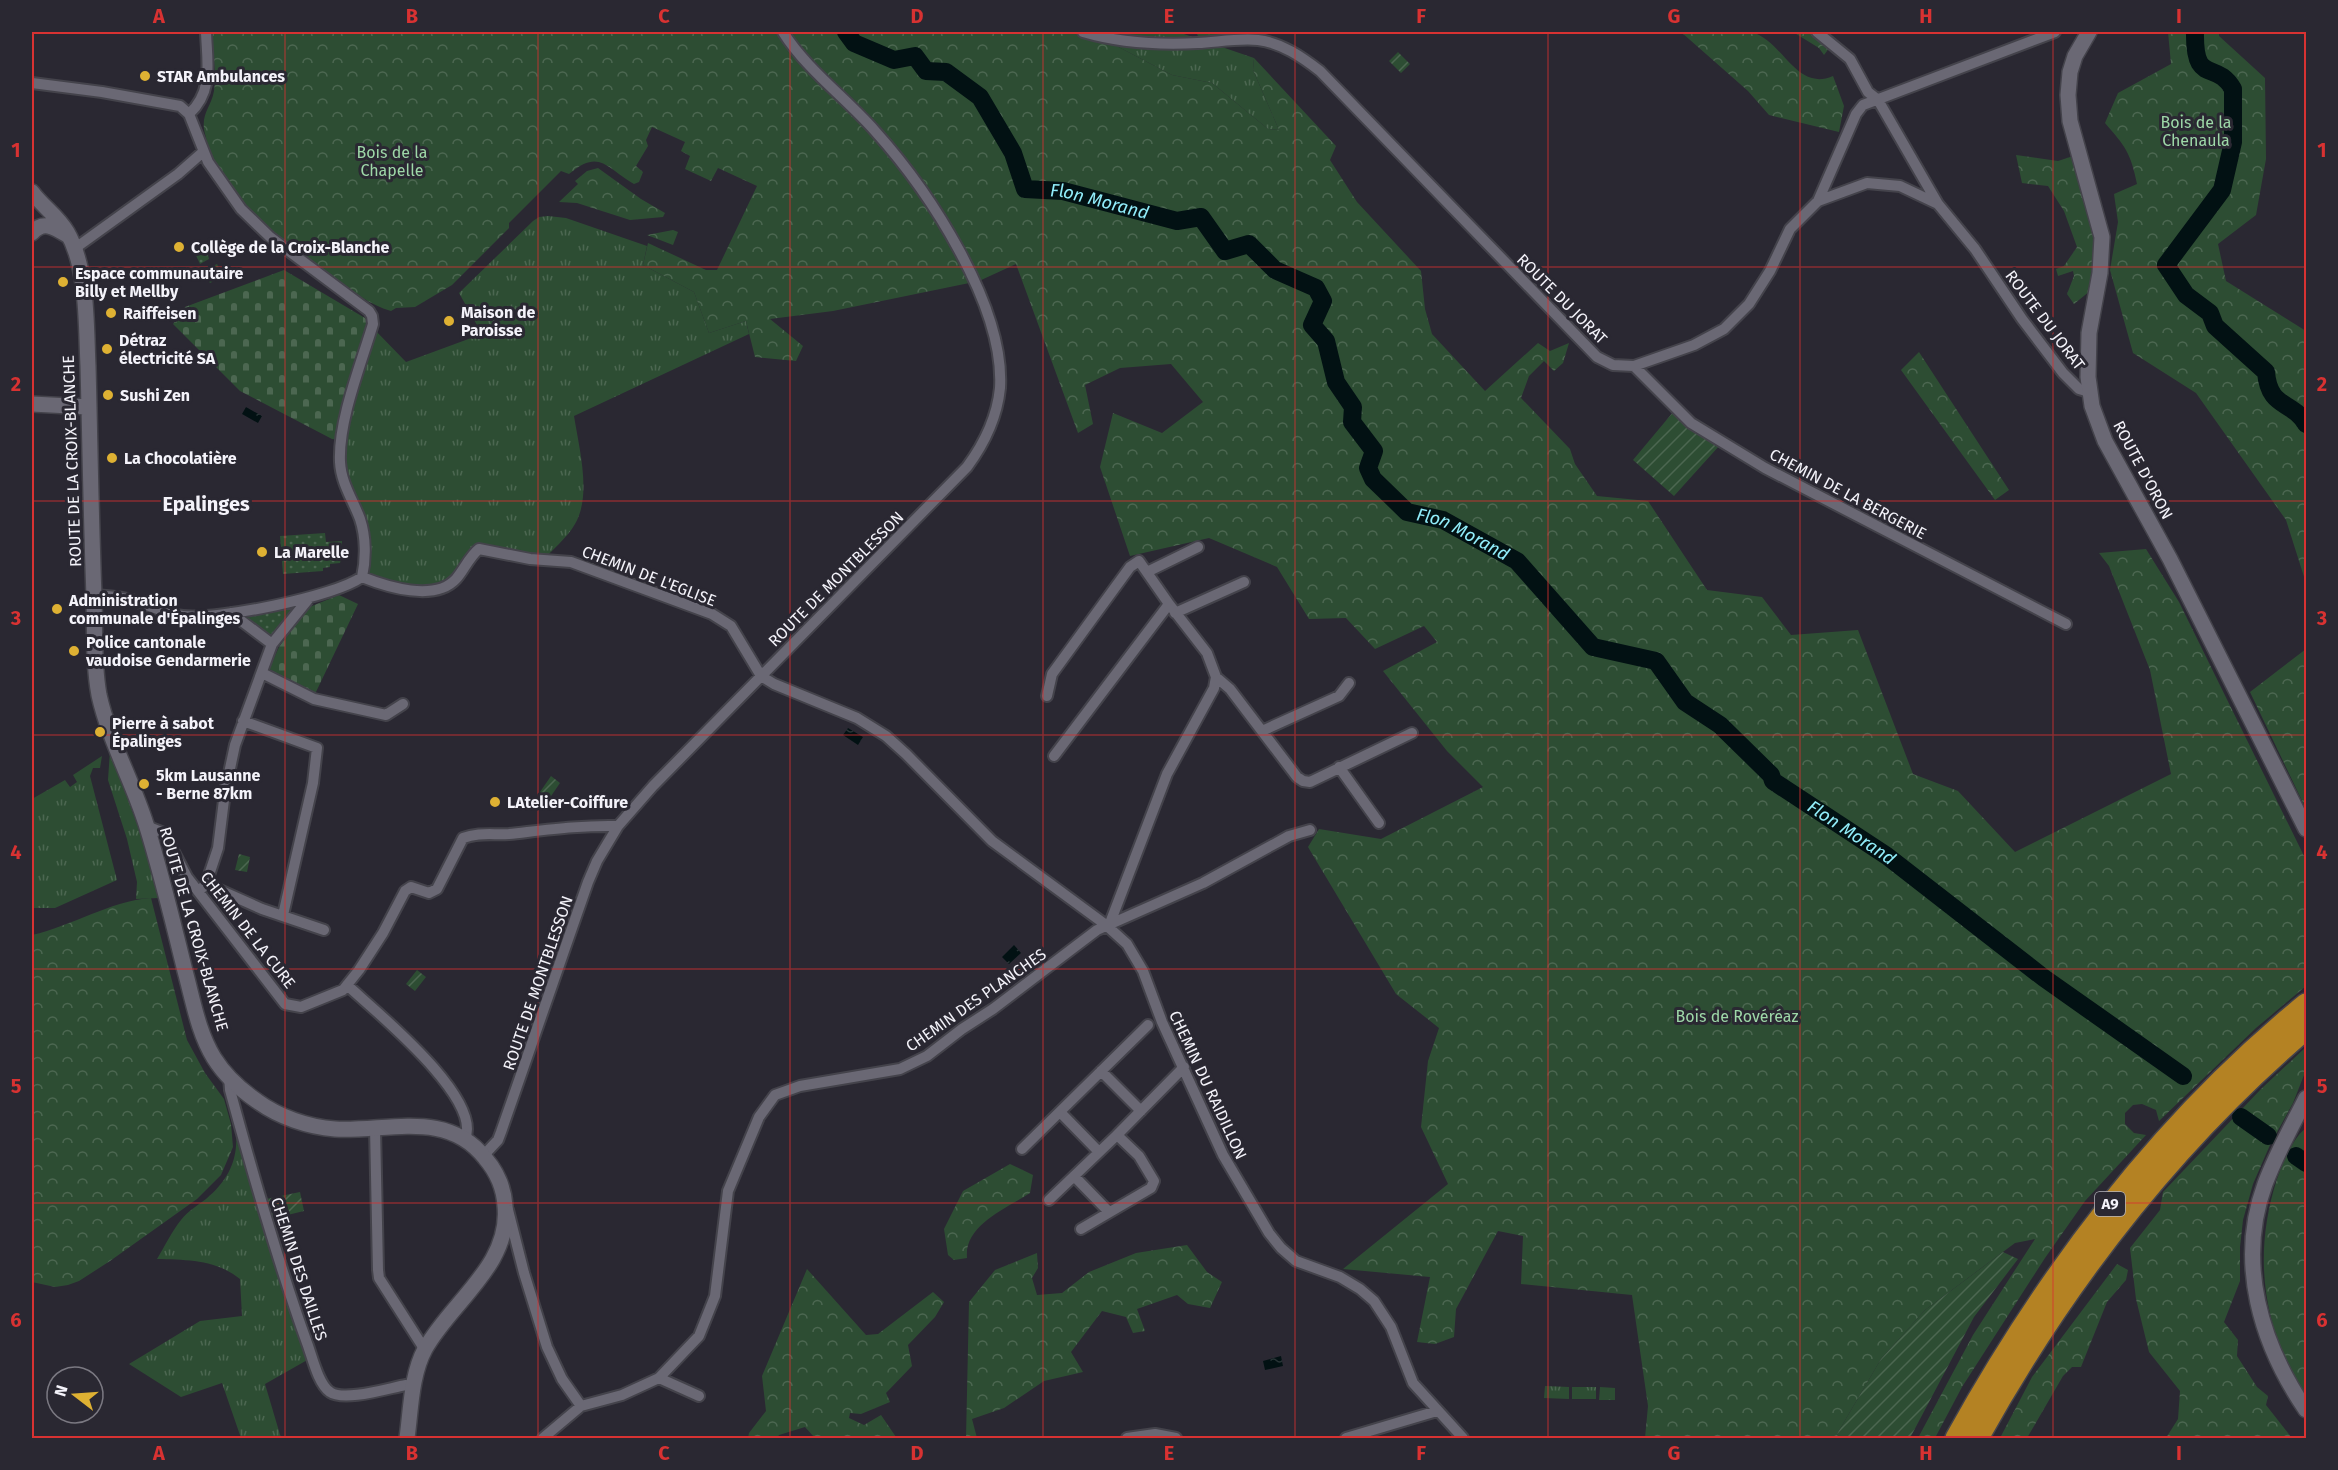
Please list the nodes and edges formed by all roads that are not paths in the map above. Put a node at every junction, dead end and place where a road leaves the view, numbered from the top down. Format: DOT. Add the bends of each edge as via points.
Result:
graph roads {
  1 [pos="206,32"];
  2 [pos="783,32"];
  3 [pos="1083,32"];
  4 [pos="1817,32"];
  5 [pos="2055,32"];
  6 [pos="2089,32"];
  7 [pos="1259,36"];
  8 [pos="32,83"];
  9 [pos="1878,100"];
  10 [pos="189,114"];
  11 [pos="206,157"];
  12 [pos="32,192"];
  13 [pos="1818,201"];
  14 [pos="1938,204"];
  15 [pos="32,233"];
  16 [pos="72,243"];
  17 [pos="1634,366"];
  18 [pos="2089,392"];
  19 [pos="32,404"];
  20 [pos="89,407"];
  21 [pos="1198,547"];
  22 [pos="1147,572"];
  23 [pos="362,578"];
  24 [pos="1244,582"];
  25 [pos="94,595"];
  26 [pos="310,597"];
  27 [pos="1172,609"];
  28 [pos="231,613"];
  29 [pos="2066,624"];
  30 [pos="272,644"];
  31 [pos="262,673"];
  32 [pos="761,676"];
  33 [pos="1216,677"];
  34 [pos="1349,683"];
  35 [pos="1047,696"];
  36 [pos="403,704"];
  37 [pos="243,721"];
  38 [pos="1262,731"];
  39 [pos="1412,733"];
  40 [pos="1054,756"];
  41 [pos="1339,767"];
  42 [pos="1379,823"];
  43 [pos="146,826"];
  44 [pos="618,826"];
  45 [pos="2307,828"];
  46 [pos="1310,830"];
  47 [pos="202,888"];
  48 [pos="283,915"];
  49 [pos="1108,924"];
  50 [pos="324,930"];
  51 [pos="347,985"];
  52 [pos="2307,1004"];
  53 [pos="1148,1025"];
  54 [pos="2307,1029"];
  55 [pos="1184,1067"];
  56 [pos="1101,1071"];
  57 [pos="229,1076"];
  58 [pos="2307,1098"];
  59 [pos="1142,1111"];
  60 [pos="1060,1112"];
  61 [pos="375,1128"];
  62 [pos="1117,1135"];
  63 [pos="465,1138"];
  64 [pos="1022,1149"];
  65 [pos="1100,1152"];
  66 [pos="484,1155"];
  67 [pos="1074,1176"];
  68 [pos="1049,1200"];
  69 [pos="505,1201"];
  70 [pos="1109,1212"];
  71 [pos="1081,1229"];
  72 [pos="425,1350"];
  73 [pos="659,1378"];
  74 [pos="406,1385"];
  75 [pos="699,1396"];
  76 [pos="581,1406"];
  77 [pos="2307,1410"];
  78 [pos="1437,1411"];
  79 [pos="407,1438"];
  80 [pos="543,1438"];
  81 [pos="1127,1438"];
  82 [pos="1176,1438"];
  83 [pos="1346,1438"];
  84 [pos="1463,1438"];
  85 [pos="1956,1438"];
  86 [pos="1978,1438"];
  1 -- 10 [label="street" via="208,84 198,106"];
  2 -- 32 [label="street, ROUTE DE MONTBLESSON" via="795,51 875,131 947,228 997,343 1000,390 990,431 967,467"];
  3 -- 7 [label="street, ROUTE DU JORAT" via="1147,43"];
  4 -- 9 [label="street" via="1850,59 1868,92"];
  5 -- 9 [label="street"];
  6 -- 18 [label="street, ROUTE D'ORON" via="2075,56 2068,95 2072,129 2102,237 2089,333"];
  7 -- 17 [label="street, ROUTE DU JORAT" via="1291,50 1320,70 1597,357 1613,365"];
  8 -- 10 [label="street" via="175,104"];
  9 -- 13 [label="street" via="1863,105 1856,114"];
  9 -- 14 [label="street"];
  10 -- 11 [label="street"];
  11 -- 16 [label="street"];
  11 -- 23 [label="street" via="241,209 270,237 372,316 340,443 340,465 360,520 366,554"];
  12 -- 16 [label="street, ROUTE DE LA CROIX-BLANCHE" via="59,221"];
  13 -- 14 [label="street, ROUTE DU JORAT" via="1867,183 1900,186"];
  13 -- 17 [label="street, ROUTE DU JORAT" via="1790,229 1749,304 1724,329 1695,345"];
  14 -- 18 [label="street, ROUTE DU JORAT" via="2063,373 2079,389"];
  15 -- 16 [label="street" via="39,226 48,225"];
  16 -- 20 [label="street, ROUTE DE LA CROIX-BLANCHE" via="85,306"];
  17 -- 29 [label="street, CHEMIN DE LA BERGERIE" via="1690,423 1765,468"];
  18 -- 45 [label="street, ROUTE D'ORON" via="2105,441 2170,558"];
  19 -- 20 [label="street"];
  20 -- 25 [label="street, ROUTE DE LA CROIX-BLANCHE"];
  21 -- 22 [label="street"];
  22 -- 27 [label="street"];
  22 -- 35 [label="street" via="1139,561 1130,567 1052,674"];
  23 -- 26 [label="street"];
  23 -- 32 [label="street, CHEMIN DE L'EGLISE" via="426,593 443,589 454,582 479,549 571,562 712,614 731,626"];
  24 -- 27 [label="street"];
  25 -- 28 [label="street" via="118,597 182,616"];
  25 -- 43 [label="street, ROUTE DE LA CROIX-BLANCHE" via="95,661 102,704"];
  26 -- 28 [label="street"];
  26 -- 30 [label="street"];
  27 -- 33 [label="street" via="1207,653"];
  27 -- 40 [label="street"];
  28 -- 30 [label="street"];
  30 -- 31 [label="street"];
  31 -- 36 [label="street" via="314,699 370,713 386,715"];
  31 -- 37 [label="street"];
  32 -- 44 [label="street, ROUTE DE MONTBLESSON"];
  32 -- 49 [label="street, CHEMIN DU RAIDILLON" via="857,718 886,736 992,841"];
  33 -- 38 [label="street"];
  33 -- 49 [label="street" via="1214,688 1167,774"];
  34 -- 38 [label="street" via="1339,696"];
  37 -- 47 [label="street" via="225,792 218,848"];
  37 -- 48 [label="street" via="317,748"];
  38 -- 41 [label="street" via="1304,781 1310,782"];
  39 -- 41 [label="street"];
  41 -- 42 [label="street"];
  43 -- 47 [label="street, CHEMIN DE LA CURE" via="164,833 187,877"];
  43 -- 57 [label="street, ROUTE DE LA CROIX-BLANCHE" via="203,1034 214,1059"];
  44 -- 51 [label="street, CHEMIN DE LA CURE" via="550,828 463,838 437,889 429,893 411,887 405,891 383,933"];
  44 -- 66 [label="street, ROUTE DE MONTBLESSON" via="588,882 498,1140"];
  46 -- 49 [label="street" via="1289,836 1203,883"];
  47 -- 48 [label="street"];
  47 -- 51 [label="street, CHEMIN DE LA CURE" via="285,1004 301,1007"];
  48 -- 50 [label="street"];
  49 -- 55 [label="street, CHEMIN DU RAIDILLON" via="1138,960"];
  49 -- 73 [label="street, CHEMIN DES PLANCHES" via="927,1056 900,1070 800,1086 775,1095 759,1117 728,1191 715,1296 699,1336"];
  51 -- 63 [label="street" via="428,1059 445,1081 468,1122"];
  52 -- 85 [label="highway, A9" via="2215,1086 2094,1222 2030,1314"];
  53 -- 56 [label="street"];
  54 -- 86 [label="highway, A9" via="2197,1132 2106,1238 2042,1330"];
  55 -- 59 [label="street"];
  55 -- 78 [label="street, CHEMIN DU RAIDILLON" via="1223,1155 1275,1241 1296,1261 1340,1277 1374,1301 1391,1327 1413,1383"];
  56 -- 59 [label="street"];
  56 -- 60 [label="street"];
  57 -- 61 [label="street, ROUTE DE LA CROIX-BLANCHE" via="279,1115 331,1128"];
  57 -- 74 [label="street, CHEMIN DES DAILLES" via="254,1176 317,1372 328,1391 338,1395"];
  58 -- 77 [label="street" via="2264,1187 2253,1248 2255,1293 2265,1332 2285,1376"];
  59 -- 62 [label="street"];
  60 -- 64 [label="street"];
  60 -- 65 [label="street"];
  61 -- 63 [label="street, ROUTE DE LA CROIX-BLANCHE" via="426,1126"];
  61 -- 72 [label="street" via="378,1270"];
  62 -- 65 [label="street"];
  62 -- 70 [label="street" via="1139,1156 1154,1181 1151,1188"];
  63 -- 66 [label="street, ROUTE DE LA CROIX-BLANCHE"];
  65 -- 67 [label="street"];
  66 -- 69 [label="street, ROUTE DE LA CROIX-BLANCHE"];
  67 -- 68 [label="street"];
  67 -- 70 [label="street"];
  69 -- 72 [label="street, ROUTE DE LA CROIX-BLANCHE" via="505,1225 499,1248"];
  69 -- 76 [label="street" via="547,1347"];
  70 -- 71 [label="street"];
  72 -- 79 [label="street, ROUTE DE LA CROIX-BLANCHE" via="416,1377"];
  73 -- 75 [label="street"];
  73 -- 76 [label="street, CHEMIN DES PLANCHES" via="622,1395"];
  76 -- 80 [label="street, CHEMIN DES PLANCHES"];
  78 -- 83 [label="street"];
  78 -- 84 [label="street, CHEMIN DU RAIDILLON"];
  81 -- 82 [label="street" via="1155,1434"];
}
